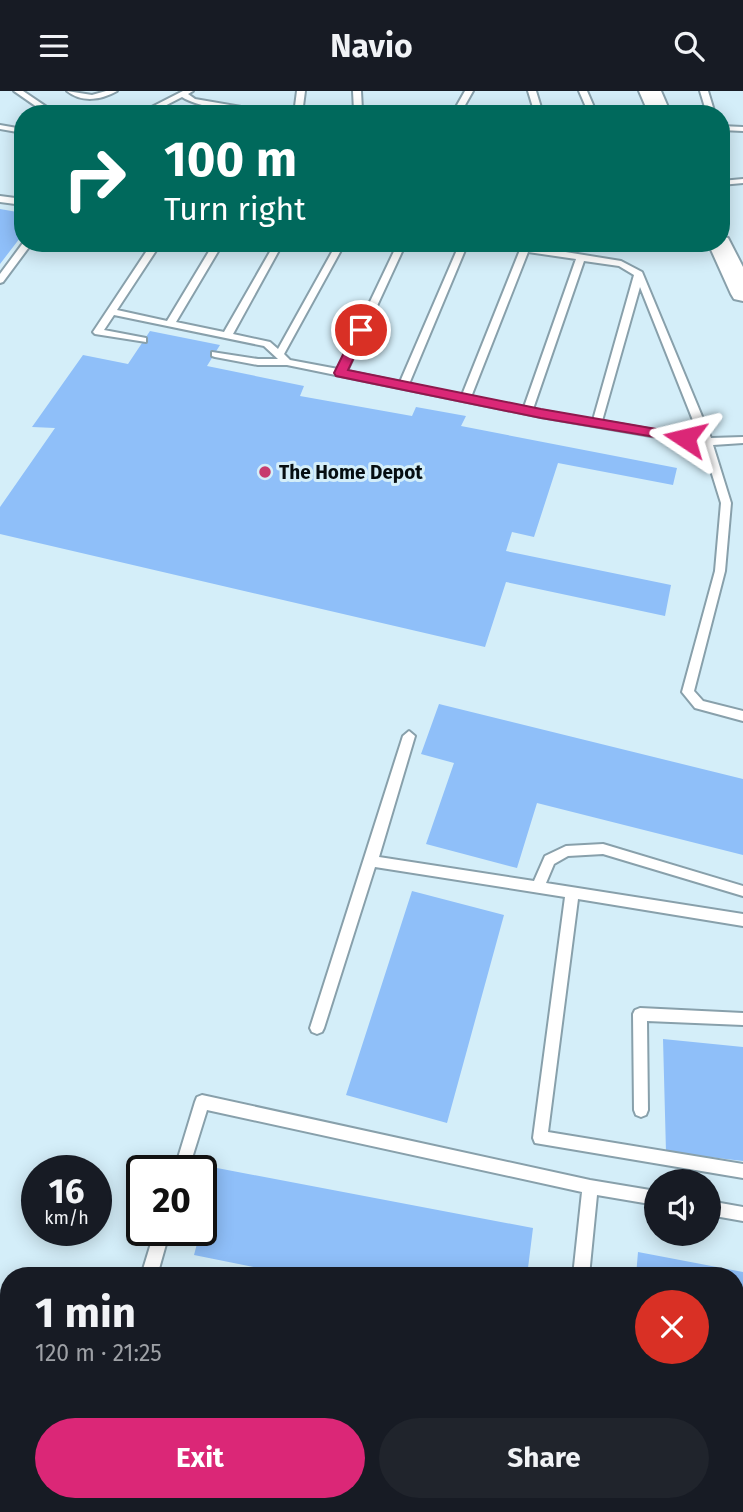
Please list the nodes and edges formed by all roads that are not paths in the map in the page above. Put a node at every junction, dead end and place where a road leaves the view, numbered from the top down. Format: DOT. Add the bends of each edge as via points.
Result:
graph roads {
  1 [pos="18,91"];
  2 [pos="71,91"];
  3 [pos="113,91"];
  4 [pos="186,93"];
  5 [pos="39,105"];
  6 [pos="161,105"];
  7 [pos="219,105"];
  8 [pos="21,252"];
  9 [pos="152,252"];
  10 [pos="214,252"];
  11 [pos="274,252"];
  12 [pos="336,252"];
  13 [pos="398,252"];
  14 [pos="460,252"];
  15 [pos="524,252"];
  16 [pos="546,252"];
  17 [pos="720,252"];
  18 [pos="581,257"];
  19 [pos="639,274"];
  20 [pos="0,280"];
  21 [pos="743,294"];
  22 [pos="111,312"];
  23 [pos="170,324"];
  24 [pos="227,336"];
  25 [pos="144,340"];
  26 [pos="215,354"];
  27 [pos="283,358"];
  28 [pos="341,373"];
  29 [pos="404,386"];
  30 [pos="466,398"];
  31 [pos="528,411"];
  32 [pos="597,423"];
  33 [pos="743,440"];
  34 [pos="707,442"];
  35 [pos="743,716"];
  36 [pos="409,736"];
  37 [pos="372,862"];
  38 [pos="538,888"];
  39 [pos="743,891"];
  40 [pos="572,893"];
  41 [pos="743,920"];
  42 [pos="743,1019"];
  43 [pos="317,1028"];
  44 [pos="641,1110"];
  45 [pos="186,1155"];
  46 [pos="743,1171"];
  47 [pos="590,1187"];
  48 [pos="644,1196"];
  49 [pos="721,1210"];
  50 [pos="743,1214"];
  51 [pos="158,1246"];
  52 [pos="152,1267"];
  53 [pos="582,1267"];
  1 -- 5 [label="lane"];
  2 -- 3 [label="lane" via="82,98"];
  4 -- 6 [label="lane"];
  4 -- 7 [label="lane" via="193,101"];
  8 -- 20 [label="lane"];
  9 -- 22 [label="lane"];
  10 -- 23 [label="lane"];
  11 -- 24 [label="lane"];
  12 -- 27 [label="lane"];
  13 -- 28 [label="lane"];
  14 -- 29 [label="lane"];
  15 -- 30 [label="lane"];
  16 -- 18 [label="lane"];
  17 -- 21 [label="main road"];
  18 -- 19 [label="lane" via="621,264"];
  18 -- 31 [label="lane"];
  19 -- 32 [label="lane"];
  19 -- 34 [label="lane"];
  22 -- 23 [label="lane"];
  22 -- 25 [label="lane" via="98,332"];
  23 -- 24 [label="lane"];
  24 -- 27 [label="lane" via="267,344"];
  26 -- 27 [label="lane" via="258,362"];
  27 -- 28 [label="lane"];
  28 -- 29 [label="lane"];
  29 -- 30 [label="lane"];
  30 -- 31 [label="lane"];
  31 -- 32 [label="lane"];
  32 -- 34 [label="lane"];
  33 -- 34 [label="lane"];
  34 -- 35 [label="lane" via="726,503 720,571 688,692 699,705"];
  36 -- 37 [label="lane"];
  37 -- 38 [label="lane"];
  37 -- 43 [label="lane"];
  38 -- 39 [label="lane" via="549,860 566,851 603,849"];
  38 -- 40 [label="lane"];
  40 -- 41 [label="lane"];
  40 -- 46 [label="lane" via="540,1138"];
  42 -- 44 [label="lane" via="640,1014"];
  45 -- 47 [label="lane" via="202,1102"];
  47 -- 48 [label="lane"];
  47 -- 53 [label="lane"];
  49 -- 50 [label="lane"];
  51 -- 52 [label="lane"];
}
